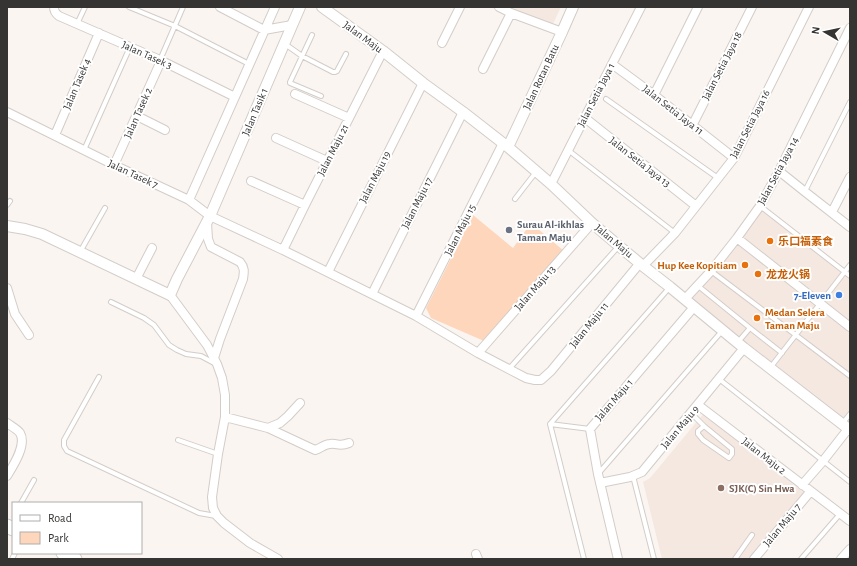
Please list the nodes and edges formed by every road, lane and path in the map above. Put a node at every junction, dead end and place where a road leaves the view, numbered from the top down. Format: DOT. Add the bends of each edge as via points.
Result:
graph roads {
  1 [pos="54,7"];
  2 [pos="85,7"];
  3 [pos="129,7"];
  4 [pos="183,7"];
  5 [pos="220,7"];
  6 [pos="275,7"];
  7 [pos="300,7"];
  8 [pos="322,7"];
  9 [pos="460,7"];
  10 [pos="500,7"];
  11 [pos="573,7"];
  12 [pos="641,7"];
  13 [pos="698,7"];
  14 [pos="752,7"];
  15 [pos="809,7"];
  16 [pos="512,13"];
  17 [pos="77,24"];
  18 [pos="292,25"];
  19 [pos="175,26"];
  20 [pos="850,28"];
  21 [pos="264,30"];
  22 [pos="562,32"];
  23 [pos="98,33"];
  24 [pos="312,35"];
  25 [pos="442,43"];
  26 [pos="285,44"];
  27 [pos="130,47"];
  28 [pos="383,51"];
  29 [pos="346,54"];
  30 [pos="302,56"];
  31 [pos="160,60"];
  32 [pos="249,64"];
  33 [pos="612,64"];
  34 [pos="484,69"];
  35 [pos="423,83"];
  36 [pos="295,94"];
  37 [pos="654,95"];
  38 [pos="321,96"];
  39 [pos="235,97"];
  40 [pos="606,99"];
  41 [pos="850,102"];
  42 [pos="7,112"];
  43 [pos="463,112"];
  44 [pos="137,116"];
  45 [pos="349,118"];
  46 [pos="585,118"];
  47 [pos="693,124"];
  48 [pos="166,130"];
  49 [pos="55,135"];
  50 [pos="276,138"];
  51 [pos="505,145"];
  52 [pos="84,150"];
  53 [pos="568,150"];
  54 [pos="734,158"];
  55 [pos="327,161"];
  56 [pos="114,165"];
  57 [pos="779,171"];
  58 [pos="536,172"];
  59 [pos="850,177"];
  60 [pos="718,178"];
  61 [pos="252,181"];
  62 [pos="551,184"];
  63 [pos="804,192"];
  64 [pos="515,199"];
  65 [pos="10,200"];
  66 [pos="189,200"];
  67 [pos="7,205"];
  68 [pos="305,205"];
  69 [pos="696,206"];
  70 [pos="760,206"];
  71 [pos="105,208"];
  72 [pos="832,212"];
  73 [pos="208,220"];
  74 [pos="592,223"];
  75 [pos="7,226"];
  76 [pos="850,226"];
  77 [pos="676,233"];
  78 [pos="737,238"];
  79 [pos="620,246"];
  80 [pos="152,248"];
  81 [pos="283,250"];
  82 [pos="80,252"];
  83 [pos="641,265"];
  84 [pos="850,265"];
  85 [pos="711,271"];
  86 [pos="328,272"];
  87 [pos="844,272"];
  88 [pos="850,276"];
  89 [pos="136,279"];
  90 [pos="697,285"];
  91 [pos="670,287"];
  92 [pos="7,288"];
  93 [pos="372,294"];
  94 [pos="170,295"];
  95 [pos="685,299"];
  96 [pos="110,302"];
  97 [pos="820,304"];
  98 [pos="694,307"];
  99 [pos="416,316"];
  100 [pos="850,327"];
  101 [pos="750,328"];
  102 [pos="723,330"];
  103 [pos="29,335"];
  104 [pos="796,335"];
  105 [pos="741,345"];
  106 [pos="478,353"];
  107 [pos="782,353"];
  108 [pos="216,361"];
  109 [pos="770,368"];
  110 [pos="509,369"];
  111 [pos="100,376"];
  112 [pos="850,376"];
  113 [pos="535,380"];
  114 [pos="719,380"];
  115 [pos="300,403"];
  116 [pos="698,405"];
  117 [pos="691,413"];
  118 [pos="850,414"];
  119 [pos="225,417"];
  120 [pos="7,423"];
  121 [pos="550,424"];
  122 [pos="704,426"];
  123 [pos="268,428"];
  124 [pos="847,428"];
  125 [pos="590,429"];
  126 [pos="178,440"];
  127 [pos="349,443"];
  128 [pos="218,454"];
  129 [pos="823,461"];
  130 [pos="598,474"];
  131 [pos="7,476"];
  132 [pos="633,476"];
  133 [pos="34,480"];
  134 [pos="850,482"];
  135 [pos="600,483"];
  136 [pos="802,485"];
  137 [pos="810,492"];
  138 [pos="22,502"];
  139 [pos="841,514"];
  140 [pos="217,516"];
  141 [pos="850,521"];
  142 [pos="752,535"];
  143 [pos="850,549"];
  144 [pos="65,554"];
  145 [pos="75,559"];
  146 [pos="278,559"];
  147 [pos="584,559"];
  148 [pos="618,559"];
  149 [pos="654,559"];
  150 [pos="735,559"];
  151 [pos="754,559"];
  152 [pos="801,559"];
  153 [pos="841,559"];
  1 -- 17 [label="street, Jalan Tasek 3" via="56,14"];
  2 -- 17 [label="lane"];
  3 -- 19 [label="lane"];
  4 -- 19 [label="lane"];
  5 -- 21 [label="street"];
  6 -- 21 [label="street"];
  7 -- 18 [label="street, Jalan Tasik 1"];
  8 -- 28 [label="street, Jalan Maju"];
  9 -- 25 [label="street"];
  10 -- 16 [label="street"];
  11 -- 22 [label="street, Jalan Rotan Batu"];
  12 -- 33 [label="street, Jalan Setia Jaya 1"];
  13 -- 37 [label="street"];
  14 -- 47 [label="street, Jalan Setia Jaya 18"];
  15 -- 54 [label="street, Jalan Setia Jaya 16"];
  16 -- 22 [label="street"];
  16 -- 34 [label="street"];
  17 -- 23 [label="street, Jalan Tasek 3"];
  18 -- 21 [label="street"];
  18 -- 26 [label="street, Jalan Tasik 1"];
  19 -- 31 [label="lane"];
  19 -- 32 [label="lane"];
  20 -- 57 [label="street, Jalan Setia Jaya 14"];
  21 -- 32 [label="street"];
  22 -- 51 [label="street, Jalan Rotan Batu"];
  23 -- 27 [label="street, Jalan Tasek 3"];
  23 -- 49 [label="street, Jalan Tasek 4"];
  24 -- 30 [label="lane"];
  26 -- 30 [label="lane"];
  26 -- 73 [label="street, Jalan Tasik 1"];
  27 -- 31 [label="street, Jalan Tasek 3"];
  27 -- 52 [label="lane"];
  28 -- 35 [label="street, Jalan Maju"];
  28 -- 45 [label="street, Jalan Maju 21"];
  29 -- 30 [label="lane" via="335,72"];
  30 -- 38 [label="lane" via="290,83"];
  31 -- 39 [label="street, Jalan Tasek 3"];
  31 -- 44 [label="street, Jalan Tasek 2"];
  32 -- 39 [label="street"];
  33 -- 37 [label="street, Jalan Setia Jaya 11"];
  33 -- 46 [label="street, Jalan Setia Jaya 1"];
  35 -- 43 [label="street, Jalan Maju"];
  35 -- 86 [label="street, Jalan Maju 19"];
  36 -- 45 [label="street"];
  37 -- 47 [label="street, Jalan Setia Jaya 11"];
  39 -- 66 [label="street"];
  40 -- 60 [label="lane"];
  41 -- 63 [label="lane"];
  42 -- 49 [label="street, Jalan Tasek 7"];
  43 -- 51 [label="street, Jalan Maju"];
  43 -- 93 [label="street, Jalan Maju 17"];
  44 -- 48 [label="street"];
  44 -- 56 [label="street, Jalan Tasek 2"];
  45 -- 55 [label="street, Jalan Maju 21"];
  46 -- 53 [label="street, Jalan Setia Jaya 1"];
  46 -- 69 [label="street, Jalan Setia Jaya 13"];
  47 -- 54 [label="street, Jalan Setia Jaya 11"];
  49 -- 52 [label="street, Jalan Tasek 7"];
  50 -- 55 [label="street"];
  51 -- 58 [label="street, Jalan Maju"];
  51 -- 99 [label="street, Jalan Maju 15"];
  52 -- 56 [label="street, Jalan Tasek 7"];
  53 -- 62 [label="street, Jalan Setia Jaya 1"];
  53 -- 77 [label="lane"];
  54 -- 60 [label="street, Jalan Setia Jaya 16"];
  55 -- 68 [label="street, Jalan Maju 21"];
  56 -- 66 [label="street, Jalan Tasek 7"];
  57 -- 63 [label="street"];
  57 -- 70 [label="street, Jalan Setia Jaya 14"];
  58 -- 62 [label="street, Jalan Maju"];
  58 -- 64 [label="lane"];
  59 -- 72 [label="street"];
  60 -- 69 [label="street, Jalan Setia Jaya 16"];
  61 -- 68 [label="street"];
  62 -- 74 [label="street, Jalan Maju"];
  63 -- 72 [label="street"];
  65 -- 67 [label="lane"];
  66 -- 73 [label="street, Jalan Tasek 7"];
  68 -- 81 [label="street, Jalan Maju 21"];
  69 -- 77 [label="street, Jalan Setia Jaya 16"];
  70 -- 78 [label="street, Jalan Setia Jaya 14"];
  70 -- 87 [label="lane"];
  71 -- 82 [label="lane"];
  72 -- 76 [label="street"];
  73 -- 81 [label="street, Jalan Tasek 7"];
  73 -- 94 [label="street, Jalan Tasik 1"];
  73 -- 108 [label="street" via="208,239 211,247 240,262 244,271 220,339"];
  74 -- 79 [label="street, Jalan Maju"];
  74 -- 106 [label="street, Jalan Maju 13"];
  75 -- 82 [label="street" via="42,234"];
  77 -- 83 [label="street, Jalan Setia Jaya 16"];
  78 -- 85 [label="street, Jalan Setia Jaya 14"];
  78 -- 97 [label="street"];
  79 -- 83 [label="street, Jalan Maju"];
  79 -- 110 [label="lane"];
  80 -- 89 [label="street"];
  81 -- 86 [label="street, Jalan Tasek 7"];
  82 -- 89 [label="street"];
  83 -- 91 [label="street, Jalan Maju"];
  83 -- 113 [label="street, Jalan Maju 11" via="551,372 542,380"];
  84 -- 87 [label="lane"];
  85 -- 90 [label="street, Jalan Setia Jaya 14"];
  85 -- 104 [label="lane"];
  86 -- 93 [label="street, Jalan Tasek 7"];
  87 -- 88 [label="lane"];
  87 -- 97 [label="lane"];
  89 -- 94 [label="street"];
  90 -- 95 [label="street, Jalan Setia Jaya 14"];
  90 -- 101 [label="lane"];
  91 -- 95 [label="street, Jalan Maju"];
  91 -- 121 [label="lane"];
  92 -- 103 [label="street" via="16,314"];
  93 -- 99 [label="street, Jalan Tasek 7"];
  94 -- 108 [label="street"];
  95 -- 98 [label="street, Jalan Maju"];
  96 -- 108 [label="lane" via="154,325 169,345 177,350"];
  97 -- 100 [label="street"];
  97 -- 104 [label="lane"];
  98 -- 102 [label="street, Jalan Maju"];
  98 -- 125 [label="street, Jalan Maju 1"];
  99 -- 106 [label="street, Jalan Tasek 7"];
  101 -- 105 [label="lane"];
  101 -- 107 [label="lane"];
  102 -- 105 [label="street, Jalan Maju"];
  102 -- 130 [label="lane"];
  104 -- 107 [label="lane"];
  104 -- 112 [label="lane"];
  105 -- 109 [label="street, Jalan Maju"];
  105 -- 114 [label="street, Jalan Maju 9"];
  106 -- 110 [label="street, Jalan Tasek 7"];
  107 -- 109 [label="lane"];
  108 -- 119 [label="street" via="225,395"];
  109 -- 124 [label="street, Jalan Maju"];
  110 -- 113 [label="street, Jalan Tasek 7"];
  111 -- 140 [label="lane" via="64,440 67,451 199,513"];
  114 -- 116 [label="street, Jalan Maju 9"];
  114 -- 129 [label="lane"];
  115 -- 123 [label="street" via="280,423"];
  116 -- 117 [label="street, Jalan Maju 9"];
  116 -- 136 [label="street, Jalan Maju 2"];
  117 -- 122 [label="lane"];
  117 -- 132 [label="street, Jalan Maju 9" via="642,472"];
  118 -- 124 [label="lane"];
  119 -- 123 [label="street"];
  119 -- 128 [label="street"];
  120 -- 131 [label="street" via="20,434 22,440 21,449"];
  121 -- 125 [label="lane"];
  121 -- 147 [label="lane"];
  122 -- 122 [label="lane" via="732,449 732,454 728,458 698,434"];
  123 -- 127 [label="street" via="315,450 329,444"];
  124 -- 129 [label="street"];
  125 -- 130 [label="street, Jalan Maju 1"];
  126 -- 128 [label="lane"];
  128 -- 140 [label="street" via="212,497"];
  129 -- 134 [label="lane"];
  129 -- 136 [label="street"];
  130 -- 135 [label="street, Jalan Maju 1"];
  132 -- 135 [label="street, Jalan Maju 9"];
  132 -- 149 [label="lane"];
  133 -- 138 [label="lane"];
  135 -- 148 [label="street, Jalan Maju 1"];
  136 -- 137 [label="street, Jalan Maju 2"];
  137 -- 139 [label="street, Jalan Maju 2"];
  137 -- 151 [label="street, Jalan Maju 7"];
  139 -- 141 [label="street, Jalan Maju 2"];
  139 -- 152 [label="lane"];
  140 -- 146 [label="street" via="250,543"];
  142 -- 150 [label="lane"];
  143 -- 153 [label="street"];
  144 -- 145 [label="main road"];
}
